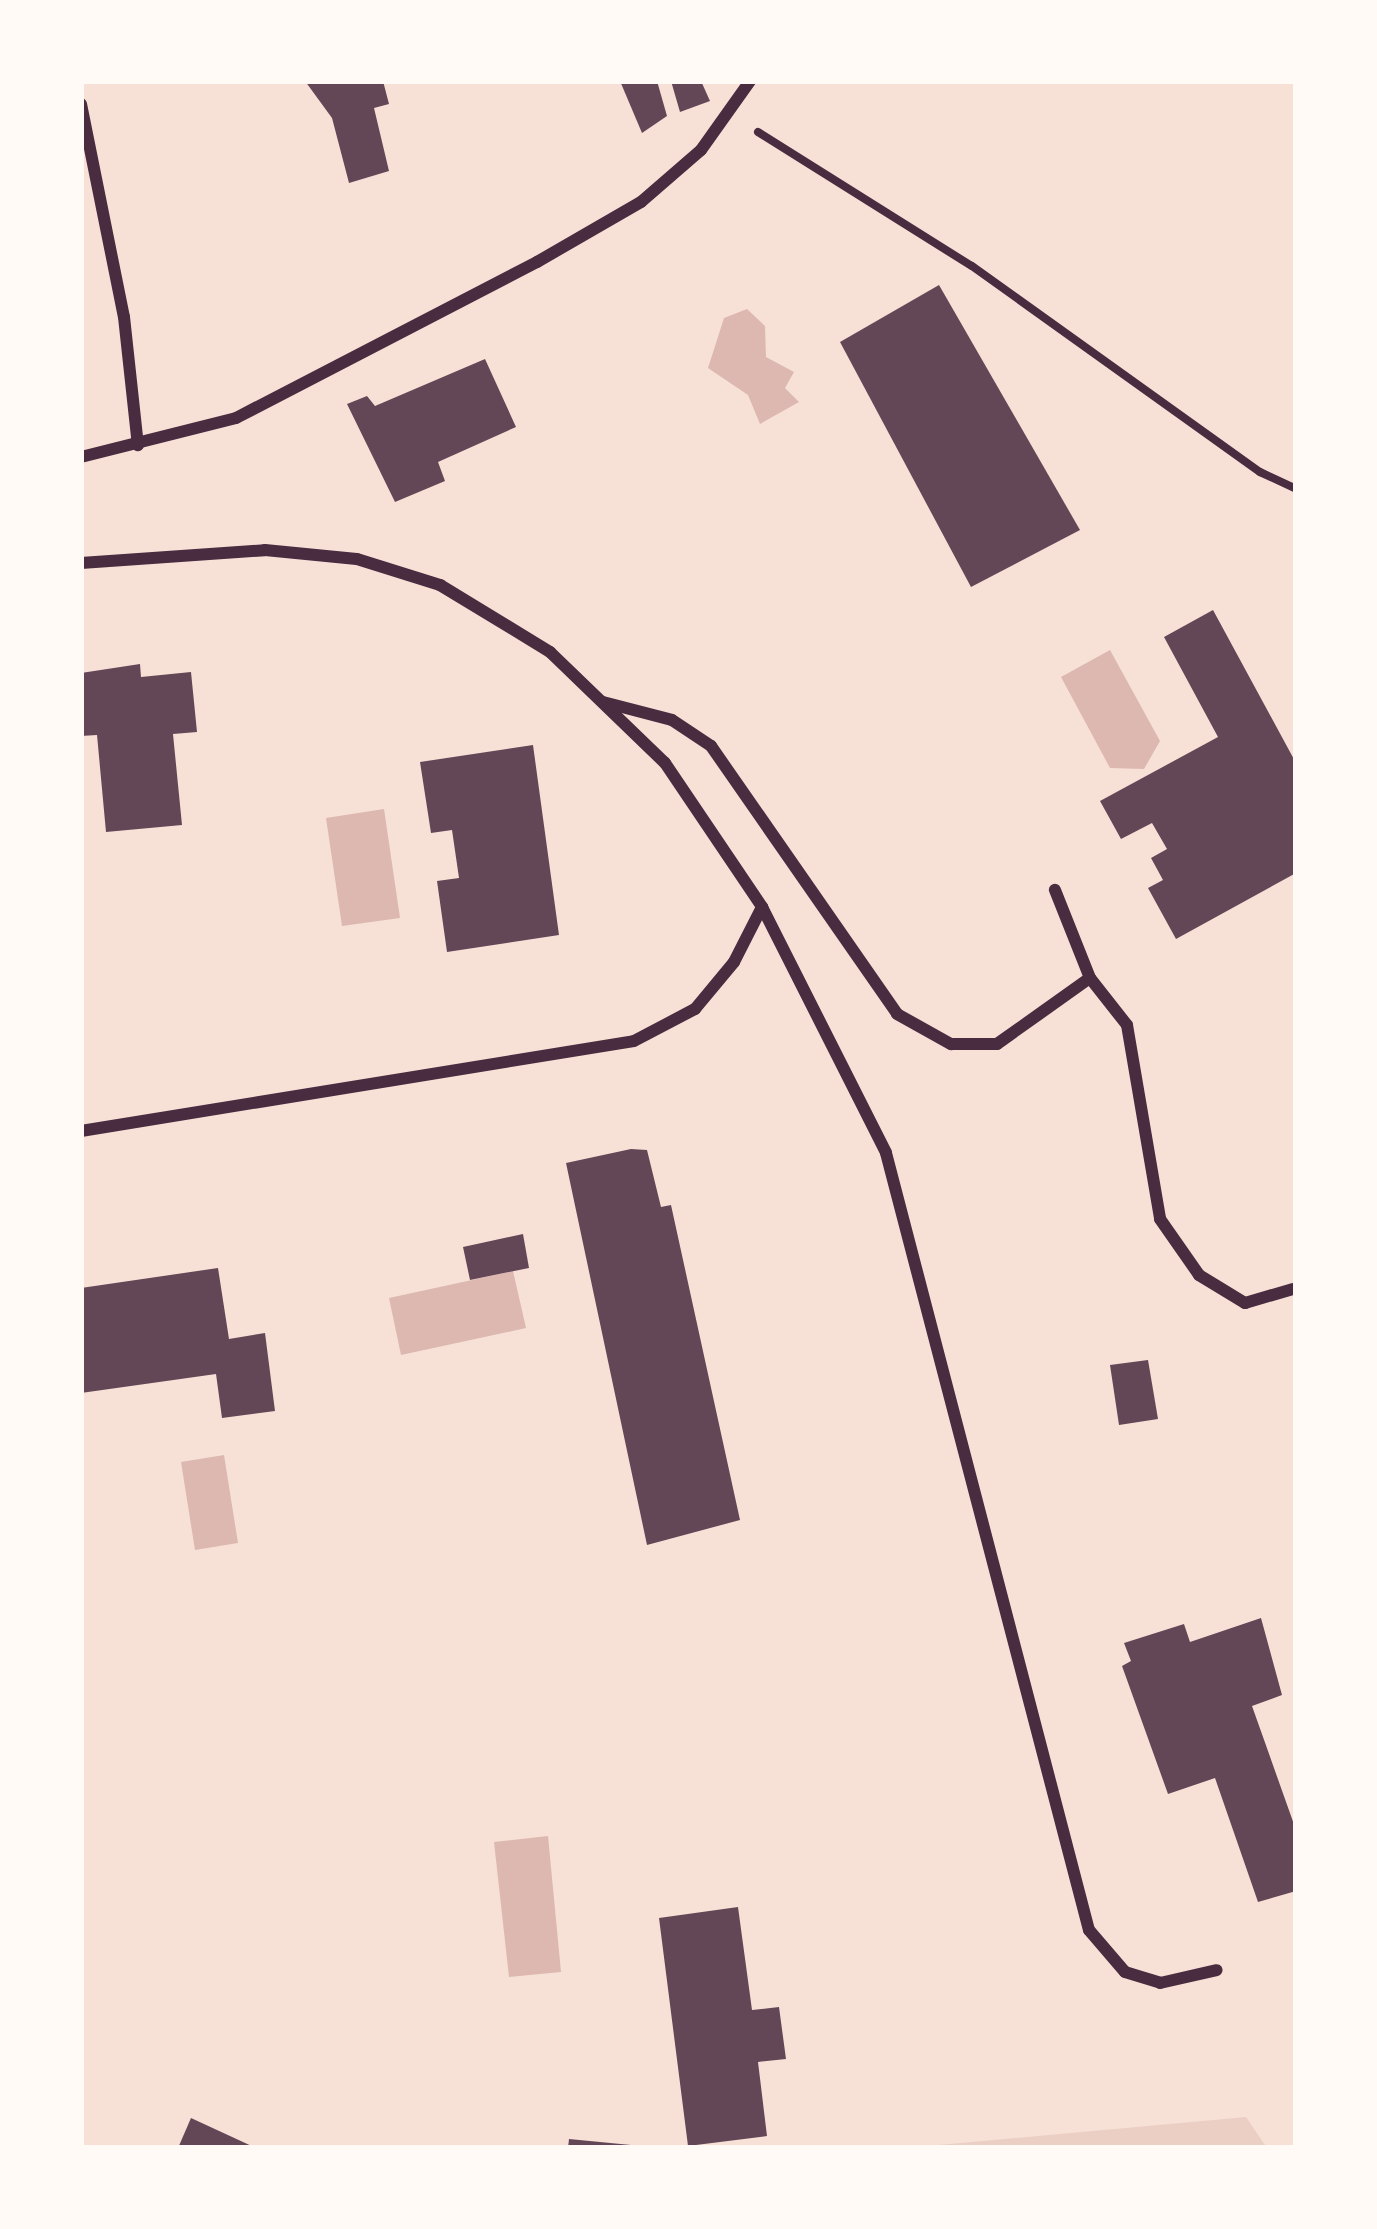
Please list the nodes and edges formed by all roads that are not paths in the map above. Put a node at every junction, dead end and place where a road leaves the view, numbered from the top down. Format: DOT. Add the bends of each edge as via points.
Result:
graph roads {
  1 [pos="750,81"];
  2 [pos="81,104"];
  3 [pos="138,446"];
  4 [pos="81,457"];
  5 [pos="81,562"];
  6 [pos="602,702"];
  7 [pos="1055,890"];
  8 [pos="762,907"];
  9 [pos="1090,978"];
  10 [pos="81,1131"];
  11 [pos="1293,1289"];
  12 [pos="1217,1970"];
  1 -- 3 [label="street" via="701,150 641,202 288,395"];
  2 -- 3 [label="street" via="124,316"];
  3 -- 4 [label="street"];
  5 -- 6 [label="street" via="265,550 357,559 440,585 550,652"];
  6 -- 8 [label="street" via="665,763"];
  6 -- 9 [label="street" via="672,720 711,746 897,1014 951,1044 997,1044"];
  7 -- 9 [label="street"];
  8 -- 10 [label="street" via="734,962 695,1009 634,1041"];
  8 -- 12 [label="street" via="886,1153 1089,1930 1125,1972 1160,1983"];
  9 -- 11 [label="street" via="1127,1025 1160,1219 1199,1275 1245,1303"];
}
